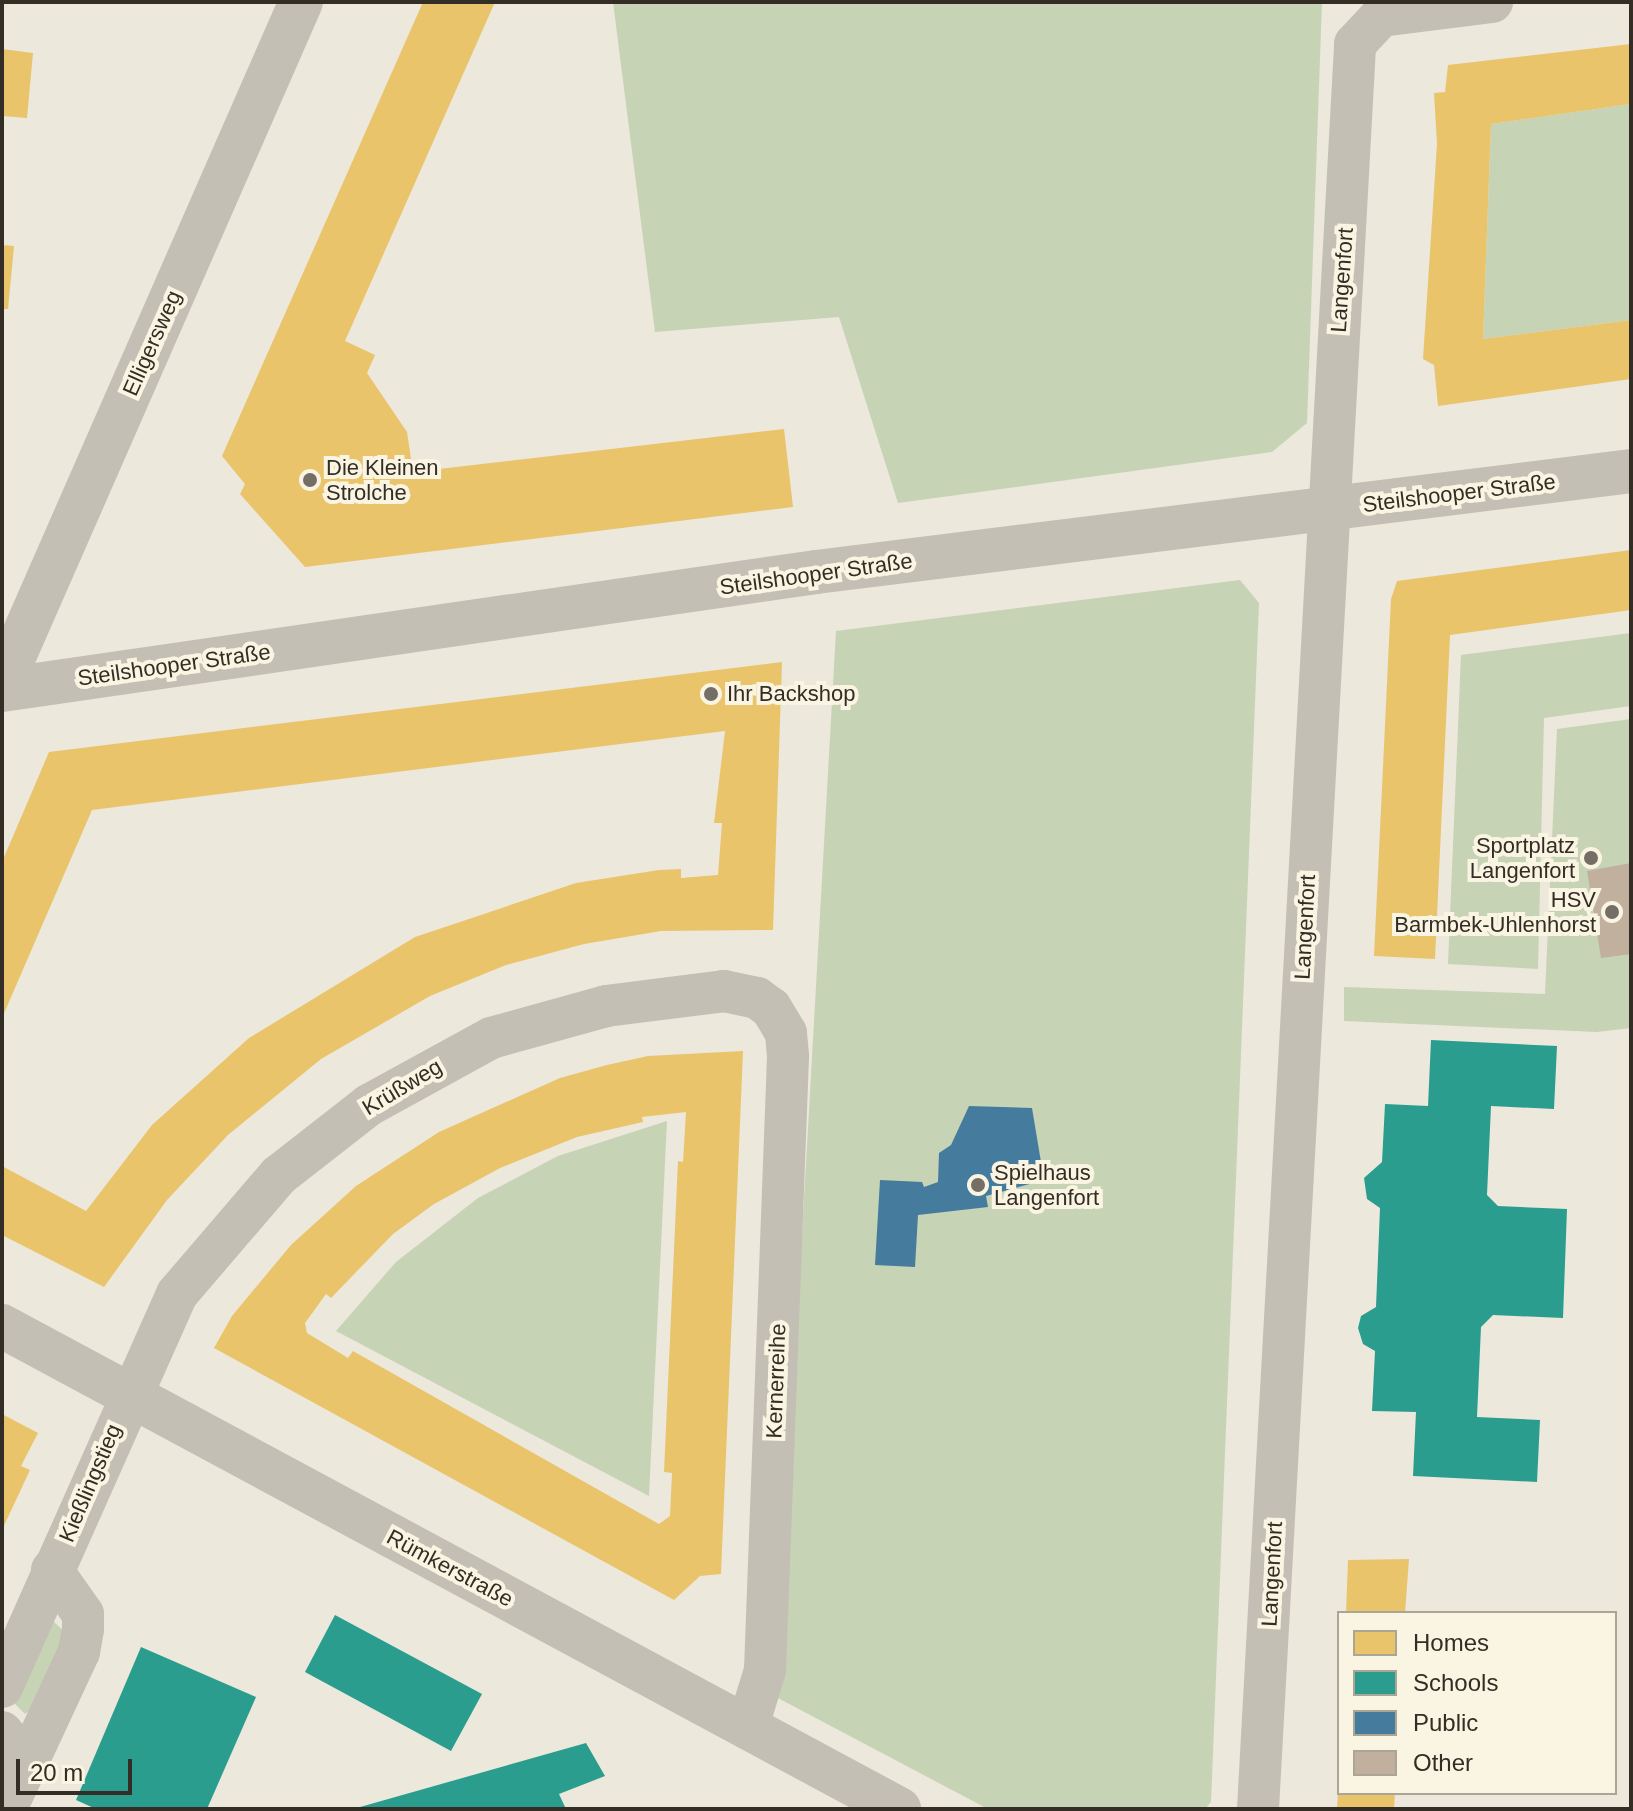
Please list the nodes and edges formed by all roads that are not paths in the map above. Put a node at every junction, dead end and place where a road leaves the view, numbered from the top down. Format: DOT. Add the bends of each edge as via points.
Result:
graph roads {
  1 [pos="301,2"];
  2 [pos="1492,2"];
  3 [pos="1631,471"];
  4 [pos="1326,510"];
  5 [pos="2,687"];
  6 [pos="786,1033"];
  7 [pos="2,1326"];
  8 [pos="128,1396"];
  9 [pos="52,1570"];
  10 [pos="2,1687"];
  11 [pos="748,1726"];
  12 [pos="14,1748"];
  13 [pos="6,1809"];
  14 [pos="899,1809"];
  15 [pos="1258,1809"];
  1 -- 5 [label="street, Elligersweg"];
  2 -- 4 [label="street, Langenfort" via="1381,16 1355,44"];
  3 -- 4 [label="street, Steilshooper Straße"];
  4 -- 5 [label="street, Steilshooper Straße" via="816,572"];
  4 -- 15 [label="street, Langenfort"];
  6 -- 8 [label="street, Krüßweg" via="771,1008 757,998 724,991 657,996 491,1038 417,1076 318,1141 243,1212 177,1294"];
  6 -- 11 [label="street, Kernerreihe" via="765,1670"];
  7 -- 8 [label="street, Rümkerstraße"];
  8 -- 9 [label="street, Kießlingstieg"];
  8 -- 11 [label="street, Rümkerstraße"];
  9 -- 10 [label="street, Kießlingstieg"];
  9 -- 12 [label="street, Kießlingstieg" via="83,1614 79,1652"];
  11 -- 14 [label="street, Rümkerstraße"];
  12 -- 13 [label="street, Kießlingstieg"];
}
